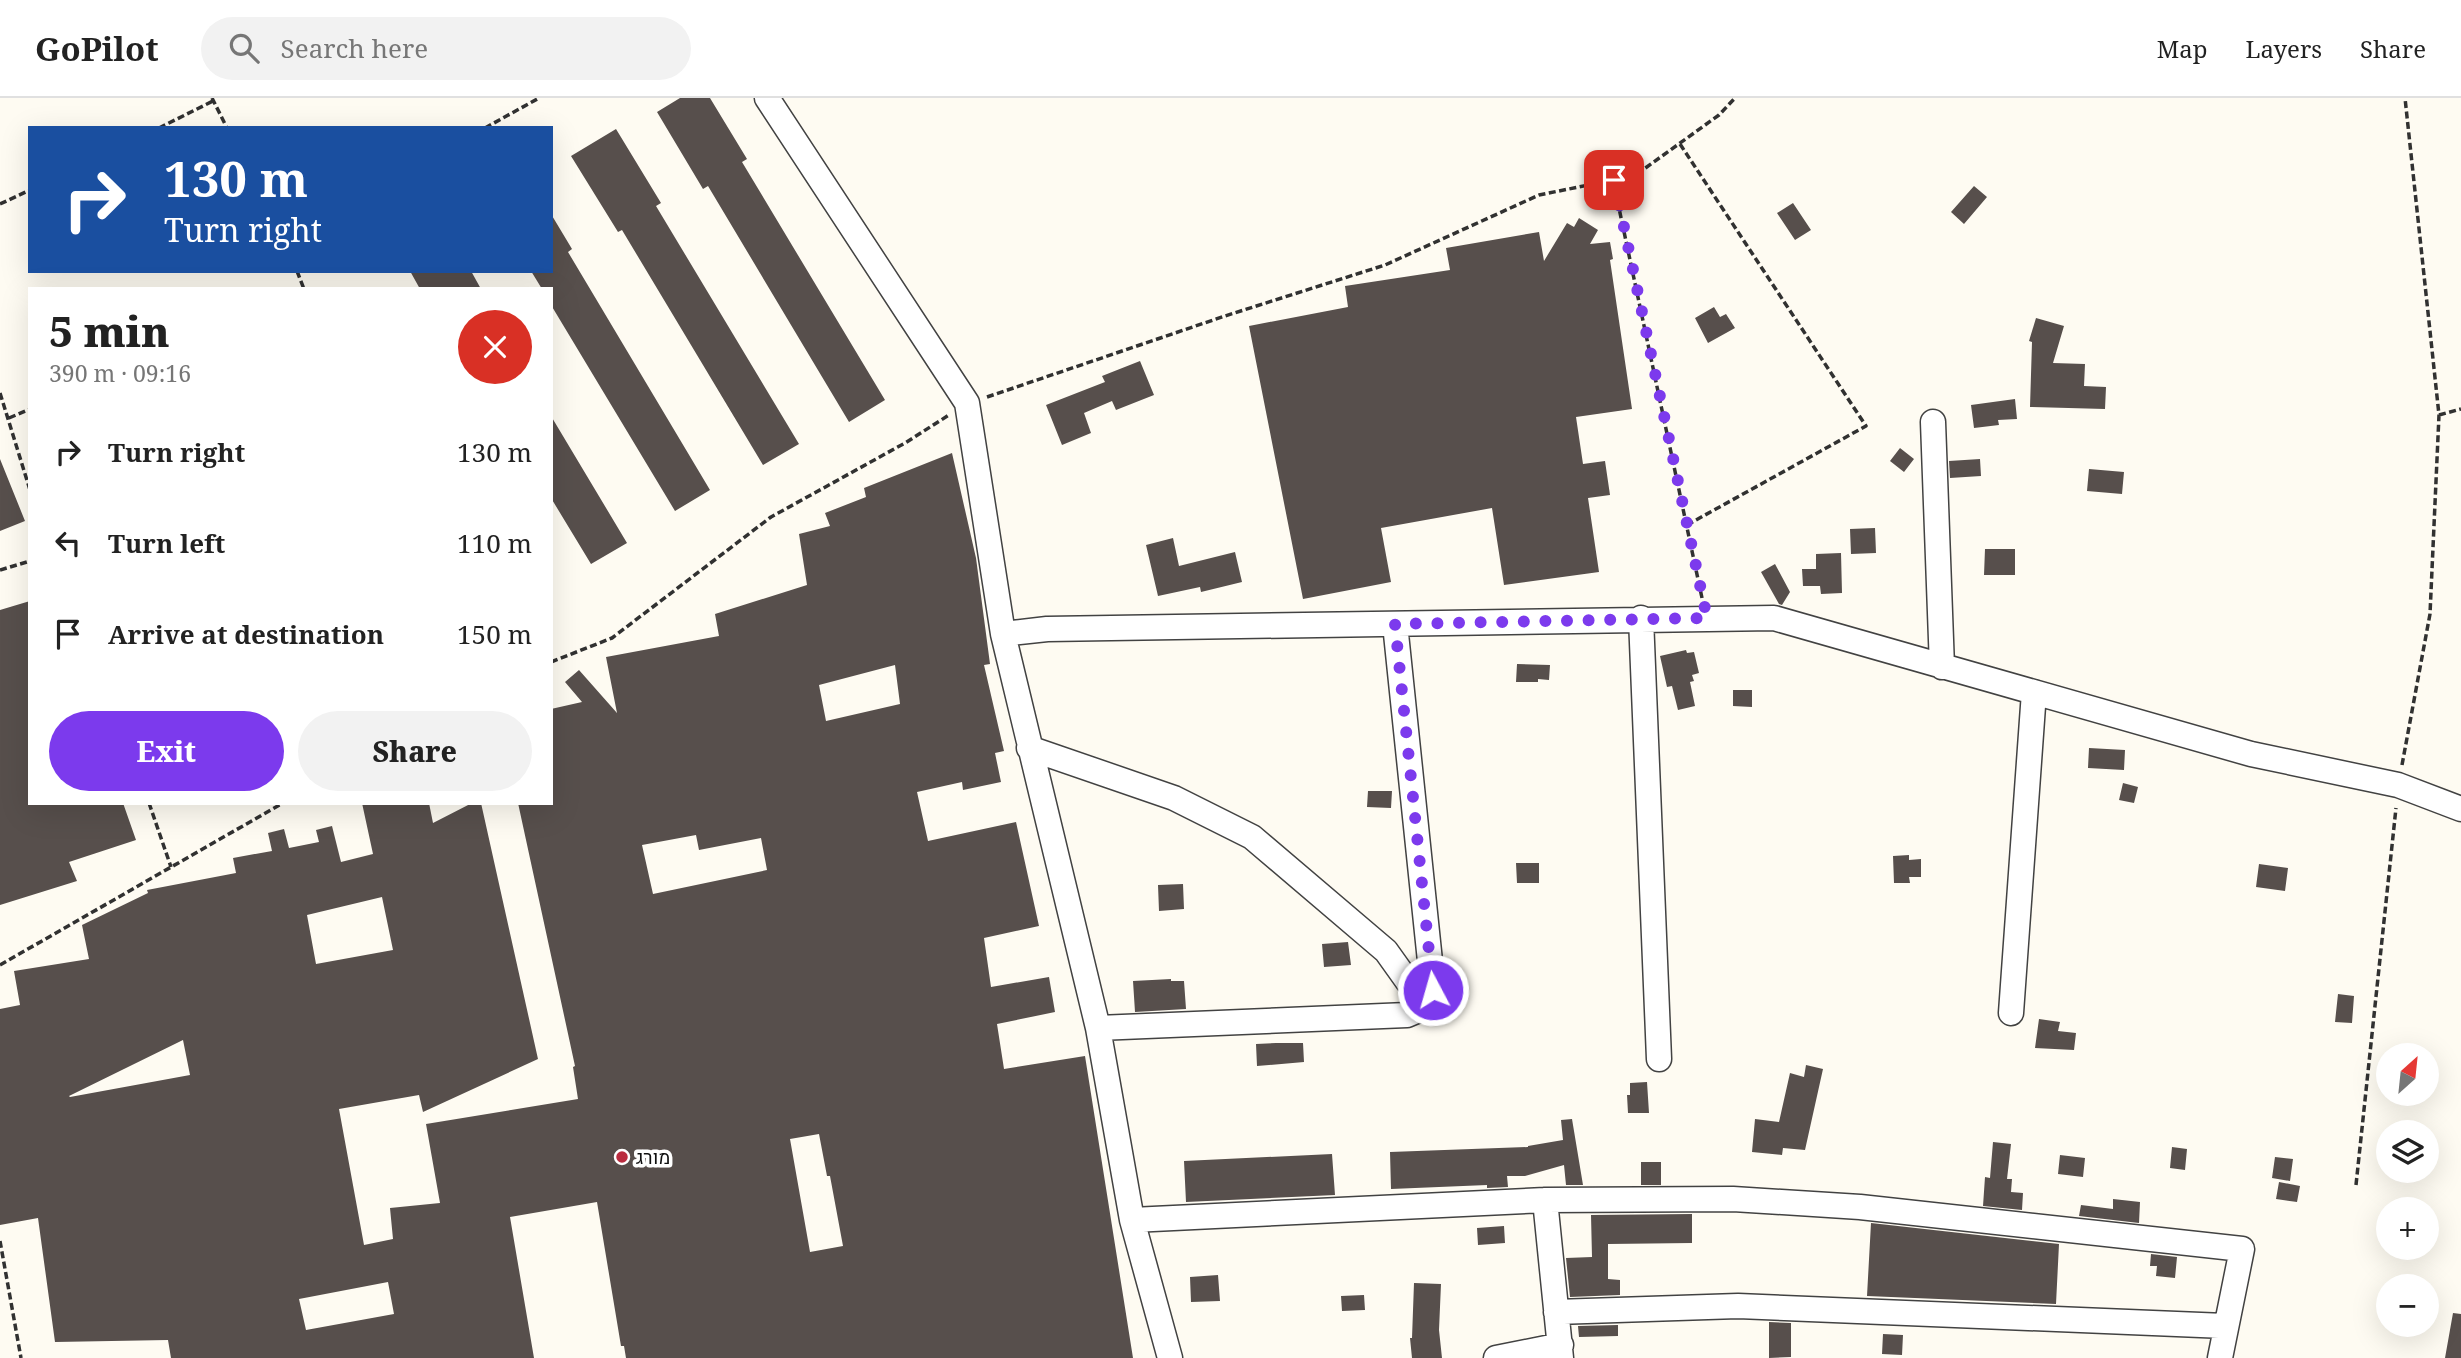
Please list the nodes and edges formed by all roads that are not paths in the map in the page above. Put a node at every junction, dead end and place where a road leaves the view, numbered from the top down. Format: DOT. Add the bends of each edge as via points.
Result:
graph roads {
  1 [pos="767,98"];
  2 [pos="1933,422"];
  3 [pos="1641,618"];
  4 [pos="1395,624"];
  5 [pos="1003,634"];
  6 [pos="1942,667"];
  7 [pos="2034,692"];
  8 [pos="1029,748"];
  9 [pos="2461,810"];
  10 [pos="1426,1007"];
  11 [pos="2011,1013"];
  12 [pos="1098,1028"];
  13 [pos="1658,1059"];
  14 [pos="1545,1200"];
  15 [pos="1132,1220"];
  16 [pos="1556,1312"];
  17 [pos="2225,1326"];
  18 [pos="1561,1352"];
  19 [pos="1170,1358"];
  20 [pos="1496,1358"];
  21 [pos="2220,1358"];
  1 -- 5 [label="street" via="967,403"];
  2 -- 6 [label="street"];
  3 -- 4 [label="street"];
  3 -- 6 [label="street" via="1774,618"];
  3 -- 13 [label="street"];
  4 -- 5 [label="street" via="1047,629"];
  4 -- 10 [label="street" via="1433,990"];
  5 -- 8 [label="street"];
  6 -- 7 [label="street"];
  7 -- 9 [label="street" via="2251,754 2398,785"];
  7 -- 11 [label="street"];
  8 -- 10 [label="street" via="1174,798 1252,837 1386,951"];
  8 -- 12 [label="street"];
  10 -- 12 [label="street" via="1407,1015"];
  12 -- 15 [label="street"];
  14 -- 15 [label="street"];
  14 -- 16 [label="street"];
  14 -- 17 [label="street" via="1733,1199 2242,1249"];
  15 -- 19 [label="street"];
  16 -- 17 [label="street" via="1738,1306"];
  16 -- 18 [label="street"];
  17 -- 21 [label="street"];
  18 -- 20 [label="street"];
}
